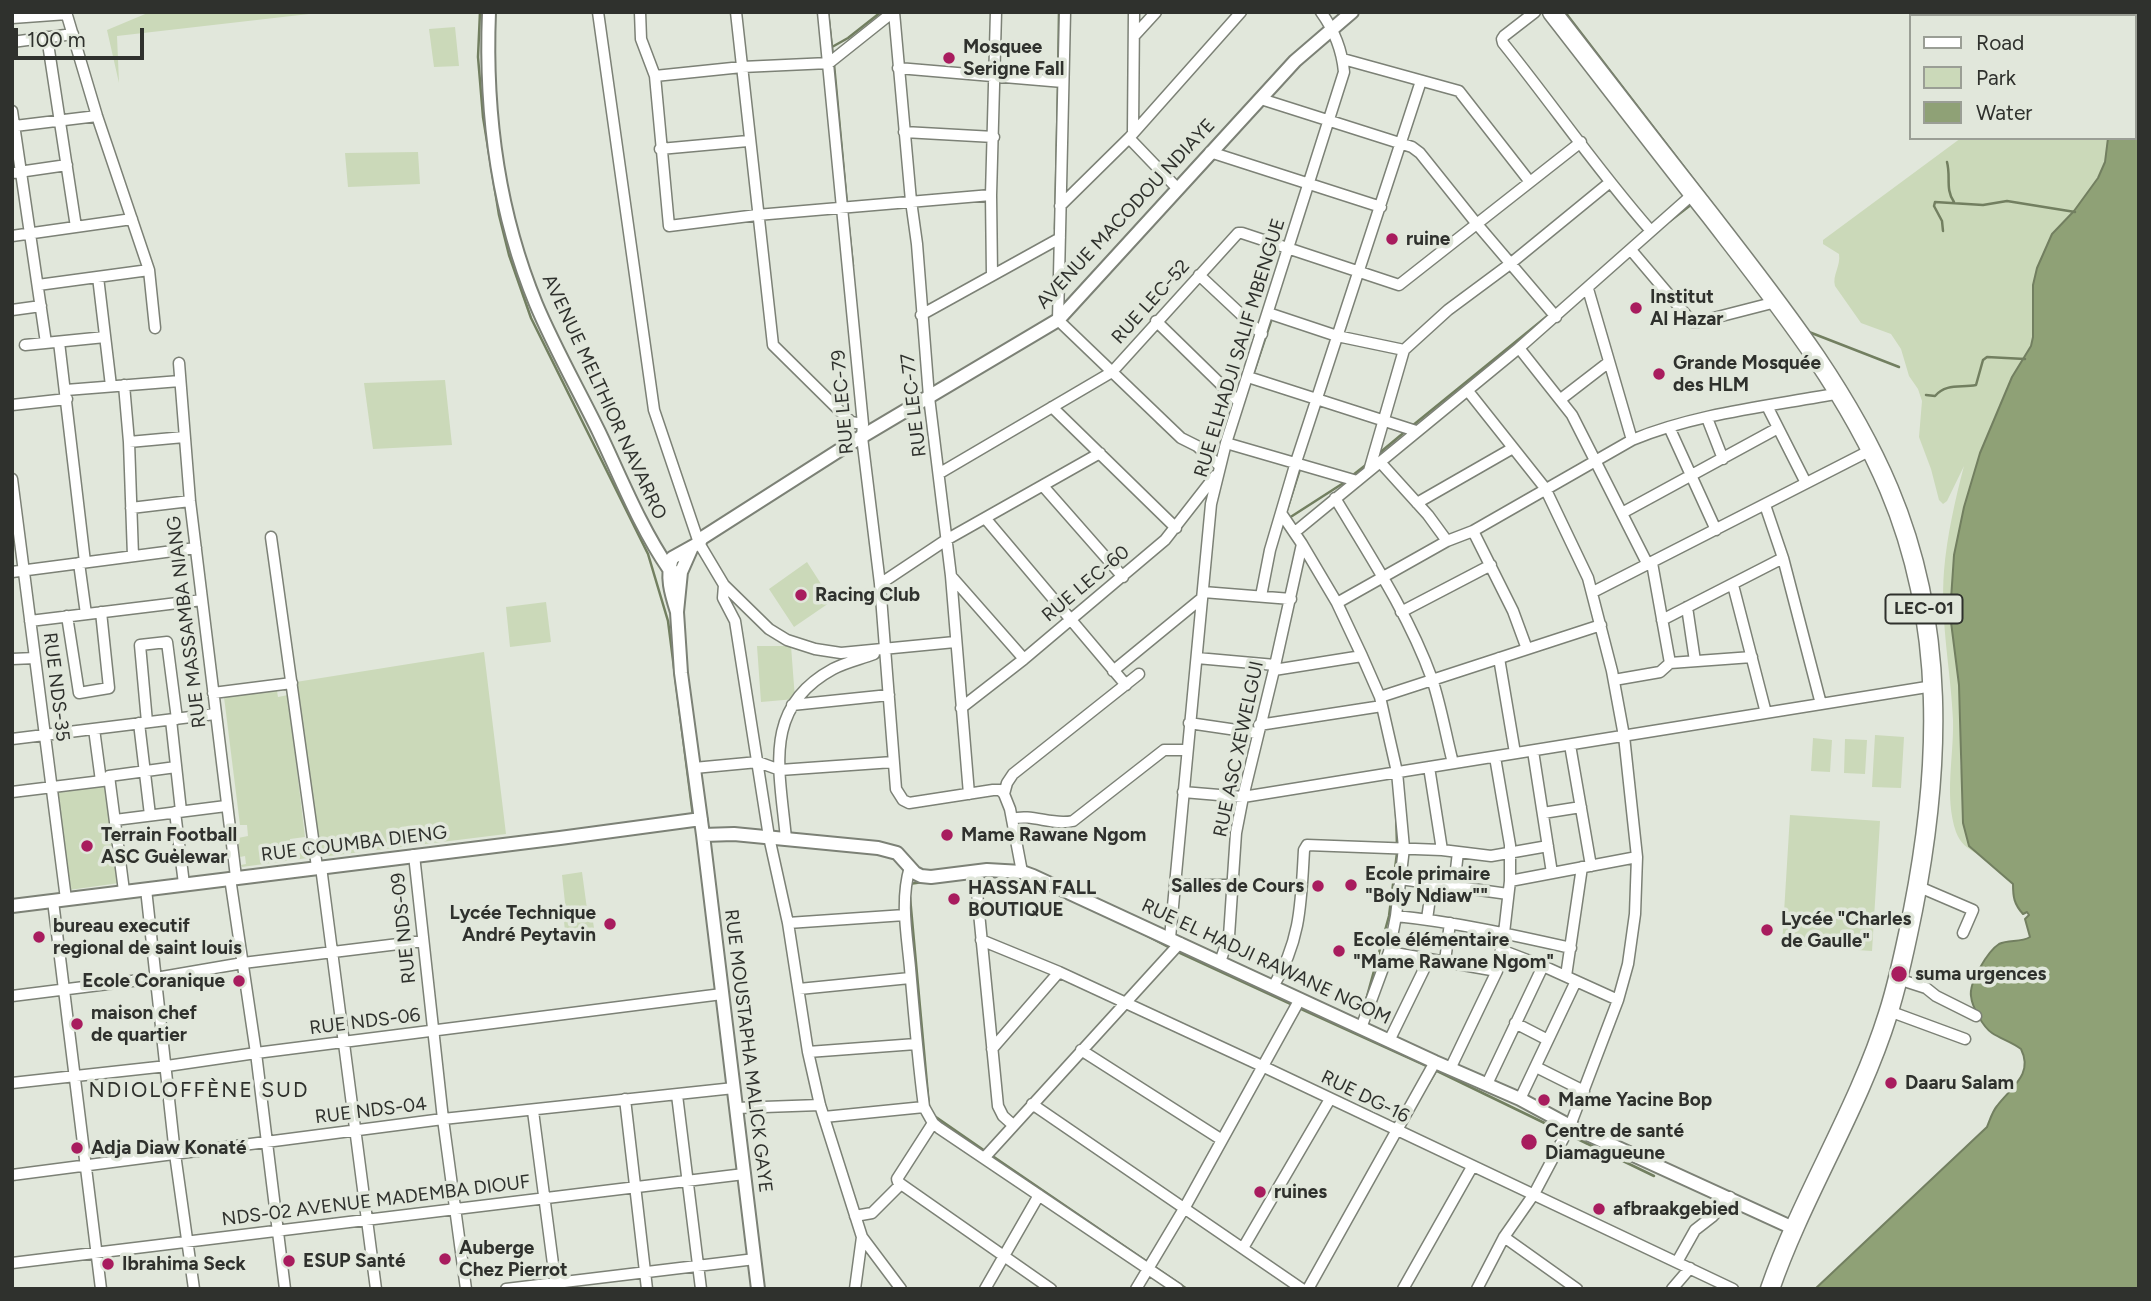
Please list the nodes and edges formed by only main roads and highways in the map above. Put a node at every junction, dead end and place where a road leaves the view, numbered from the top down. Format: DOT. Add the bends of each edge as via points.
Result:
graph roads {
  1 [pos="1552,12"];
  2 [pos="1770,1289"];
  1 -- 2 [label="highway, LEC-01" via="1776,302 1840,393 1896,507 1924,609 1933,686 1934,760 1917,886 1898,979 1860,1090 1793,1228"];
}
